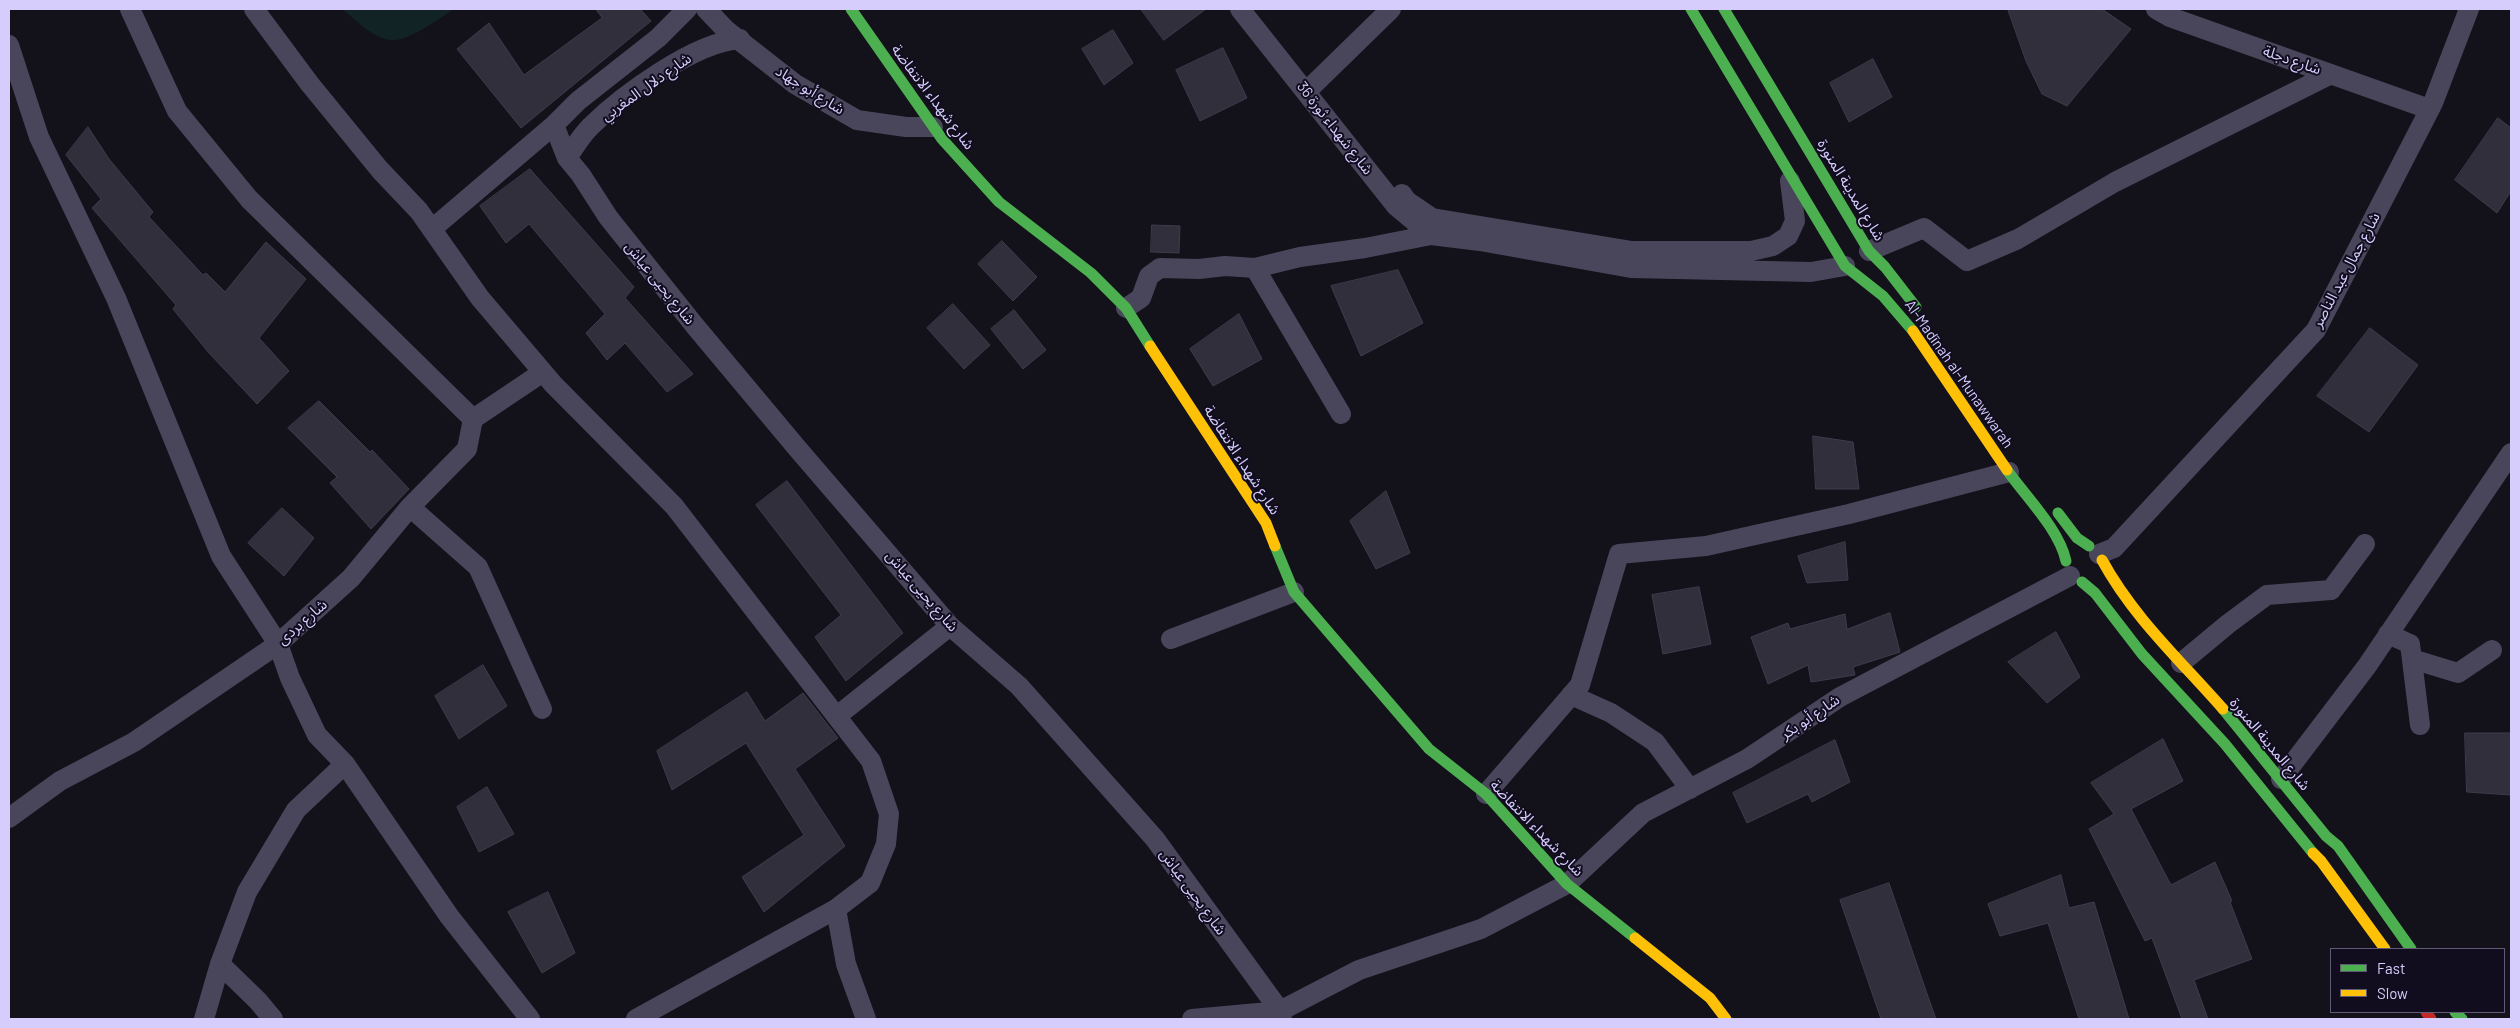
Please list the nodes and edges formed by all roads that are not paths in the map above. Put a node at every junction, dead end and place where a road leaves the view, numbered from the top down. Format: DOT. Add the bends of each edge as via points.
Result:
graph roads {
  1 [pos="130,9"];
  2 [pos="254,9"];
  3 [pos="687,9"];
  4 [pos="706,9"];
  5 [pos="851,9"];
  6 [pos="1240,9"];
  7 [pos="1250,9"];
  8 [pos="1391,9"];
  9 [pos="1691,9"];
  10 [pos="1724,9"];
  11 [pos="2156,9"];
  12 [pos="2469,9"];
  13 [pos="740,40"];
  14 [pos="9,45"];
  15 [pos="2331,74"];
  16 [pos="1312,86"];
  17 [pos="2429,109"];
  18 [pos="554,125"];
  19 [pos="933,127"];
  20 [pos="534,142"];
  21 [pos="567,158"];
  22 [pos="1788,170"];
  23 [pos="1396,206"];
  24 [pos="432,229"];
  25 [pos="1434,230"];
  26 [pos="1388,242"];
  27 [pos="1869,251"];
  28 [pos="1845,266"];
  29 [pos="1255,268"];
  30 [pos="1126,308"];
  31 [pos="1924,318"];
  32 [pos="543,372"];
  33 [pos="1340,414"];
  34 [pos="473,419"];
  35 [pos="2511,453"];
  36 [pos="2009,472"];
  37 [pos="2052,505"];
  38 [pos="410,507"];
  39 [pos="2366,544"];
  40 [pos="2097,554"];
  41 [pos="2073,573"];
  42 [pos="1294,592"];
  43 [pos="950,626"];
  44 [pos="2388,634"];
  45 [pos="1172,639"];
  46 [pos="278,644"];
  47 [pos="2492,650"];
  48 [pos="2412,660"];
  49 [pos="2180,663"];
  50 [pos="1571,695"];
  51 [pos="542,709"];
  52 [pos="837,716"];
  53 [pos="2420,725"];
  54 [pos="345,764"];
  55 [pos="2281,779"];
  56 [pos="1690,789"];
  57 [pos="1486,794"];
  58 [pos="9,818"];
  59 [pos="1567,884"];
  60 [pos="836,909"];
  61 [pos="2384,948"];
  62 [pos="2411,948"];
  63 [pos="220,964"];
  64 [pos="1281,1015"];
  65 [pos="204,1019"];
  66 [pos="273,1019"];
  67 [pos="530,1019"];
  68 [pos="636,1019"];
  69 [pos="866,1019"];
  70 [pos="1192,1019"];
  71 [pos="1726,1019"];
  1 -- 34 [label="street" via="177,111 249,199"];
  2 -- 24 [label="street" via="309,83"];
  3 -- 18 [label="street, شارع دلال المغربي" via="658,38 578,101"];
  4 -- 13 [label="street, شارع أبو جهاد"];
  5 -- 19 [label="main road, شارع شهداء الانتفاضة"];
  6 -- 23 [label="street, شارع شهداء ثورة 36"];
  7 -- 16 [label="street, شارع شهداء ثورة 36"];
  8 -- 16 [label="street"];
  9 -- 22 [label="main road, Al-Madīnah al-Munawwarah"];
  10 -- 27 [label="main road, شارع المدينة المنورة"];
  11 -- 15 [label="street, شارع دجلة" via="2170,17"];
  12 -- 17 [label="street, شارع جمال عبد الناصر"];
  13 -- 19 [label="street, شارع أبو جهاد" via="795,84 857,120"];
  13 -- 21 [label="street, شارع دلال المغربي" via="714,44 688,55 652,79 590,128"];
  14 -- 46 [label="street" via="39,137 116,298 221,556"];
  15 -- 17 [label="street, شارع دجلة"];
  15 -- 27 [label="street" via="2115,182 2018,239 1967,261 1924,228"];
  16 -- 25 [label="street, شارع شهداء ثورة 36"];
  17 -- 40 [label="street, شارع جمال عبد الناصر" via="2316,330 2114,548"];
  18 -- 20 [label="street, شارع دلال المغربي"];
  18 -- 21 [label="street"];
  19 -- 30 [label="main road, شارع شهداء الانتفاضة" via="999,202 1091,273"];
  20 -- 21 [label="street"];
  20 -- 24 [label="street"];
  21 -- 43 [label="street, شارع يحيى عياش" via="608,217 695,326"];
  22 -- 25 [label="street" via="1795,221 1788,236 1773,246 1751,251 1632,252"];
  22 -- 28 [label="main road, Al-Madīnah al-Munawwarah"];
  23 -- 25 [label="street, شارع شهداء ثورة 36"];
  23 -- 26 [label="street" via="1400,226"];
  24 -- 32 [label="street" via="480,298"];
  25 -- 26 [label="street"];
  25 -- 28 [label="street" via="1631,268 1811,272"];
  26 -- 29 [label="street"];
  27 -- 31 [label="main road, شارع المدينة المنورة"];
  28 -- 36 [label="main road, Al-Madīnah al-Munawwarah" via="1881,293 1902,316"];
  29 -- 30 [label="street" via="1160,268 1150,276 1140,298"];
  29 -- 33 [label="street"];
  30 -- 42 [label="main road, شارع شهداء الانتفاضة" via="1266,523"];
  32 -- 34 [label="street"];
  32 -- 52 [label="street" via="674,506"];
  34 -- 38 [label="street, شارع بردى" via="466,448"];
  35 -- 44 [label="street"];
  36 -- 41 [label="main road, Al-Madīnah al-Munawwarah" via="2063,547"];
  36 -- 50 [label="street" via="1849,514 1706,546 1620,554 1580,685"];
  37 -- 40 [label="main road, شارع المدينة المنورة" via="2077,538"];
  38 -- 46 [label="street, شارع بردى" via="351,578"];
  38 -- 51 [label="street" via="478,567"];
  39 -- 49 [label="street" via="2331,590 2267,595"];
  40 -- 41 [label="main road" via="2083,546 2073,550"];
  40 -- 41 [label="main road" via="2103,567 2097,578"];
  40 -- 49 [label="main road, شارع المدينة المنورة" via="2126,600"];
  41 -- 56 [label="street, شارع أبو بكر" via="1840,697 1747,759"];
  41 -- 61 [label="main road" via="2095,593 2137,648 2225,744 2321,861"];
  42 -- 45 [label="street"];
  42 -- 57 [label="main road, شارع شهداء الانتفاضة" via="1429,749"];
  43 -- 52 [label="street"];
  43 -- 64 [label="street, شارع يحيى عياش" via="1018,686 1155,839"];
  44 -- 48 [label="street" via="2410,644"];
  44 -- 55 [label="street"];
  46 -- 54 [label="street" via="317,735"];
  46 -- 58 [label="street, شارع بردى" via="134,742 60,781"];
  47 -- 48 [label="street" via="2458,673"];
  48 -- 53 [label="street"];
  49 -- 55 [label="main road, شارع المدينة المنورة" via="2242,730"];
  50 -- 56 [label="street" via="1611,713 1655,742"];
  50 -- 57 [label="street"];
  52 -- 60 [label="street" via="871,761 889,814 886,844 870,882"];
  54 -- 63 [label="street" via="296,810 246,892"];
  54 -- 67 [label="street" via="449,916"];
  55 -- 62 [label="main road, شارع المدينة المنورة" via="2326,836 2338,846"];
  56 -- 59 [label="street, شارع أبو بكر" via="1643,813"];
  57 -- 59 [label="main road, شارع شهداء الانتفاضة"];
  59 -- 64 [label="street, شارع أبو بكر" via="1481,929 1359,970"];
  59 -- 71 [label="main road, شارع شهداء الانتفاضة" via="1710,998"];
  60 -- 68 [label="street"];
  60 -- 69 [label="street" via="846,964"];
  63 -- 65 [label="street"];
  63 -- 66 [label="street"];
  64 -- 70 [label="street"];
}
